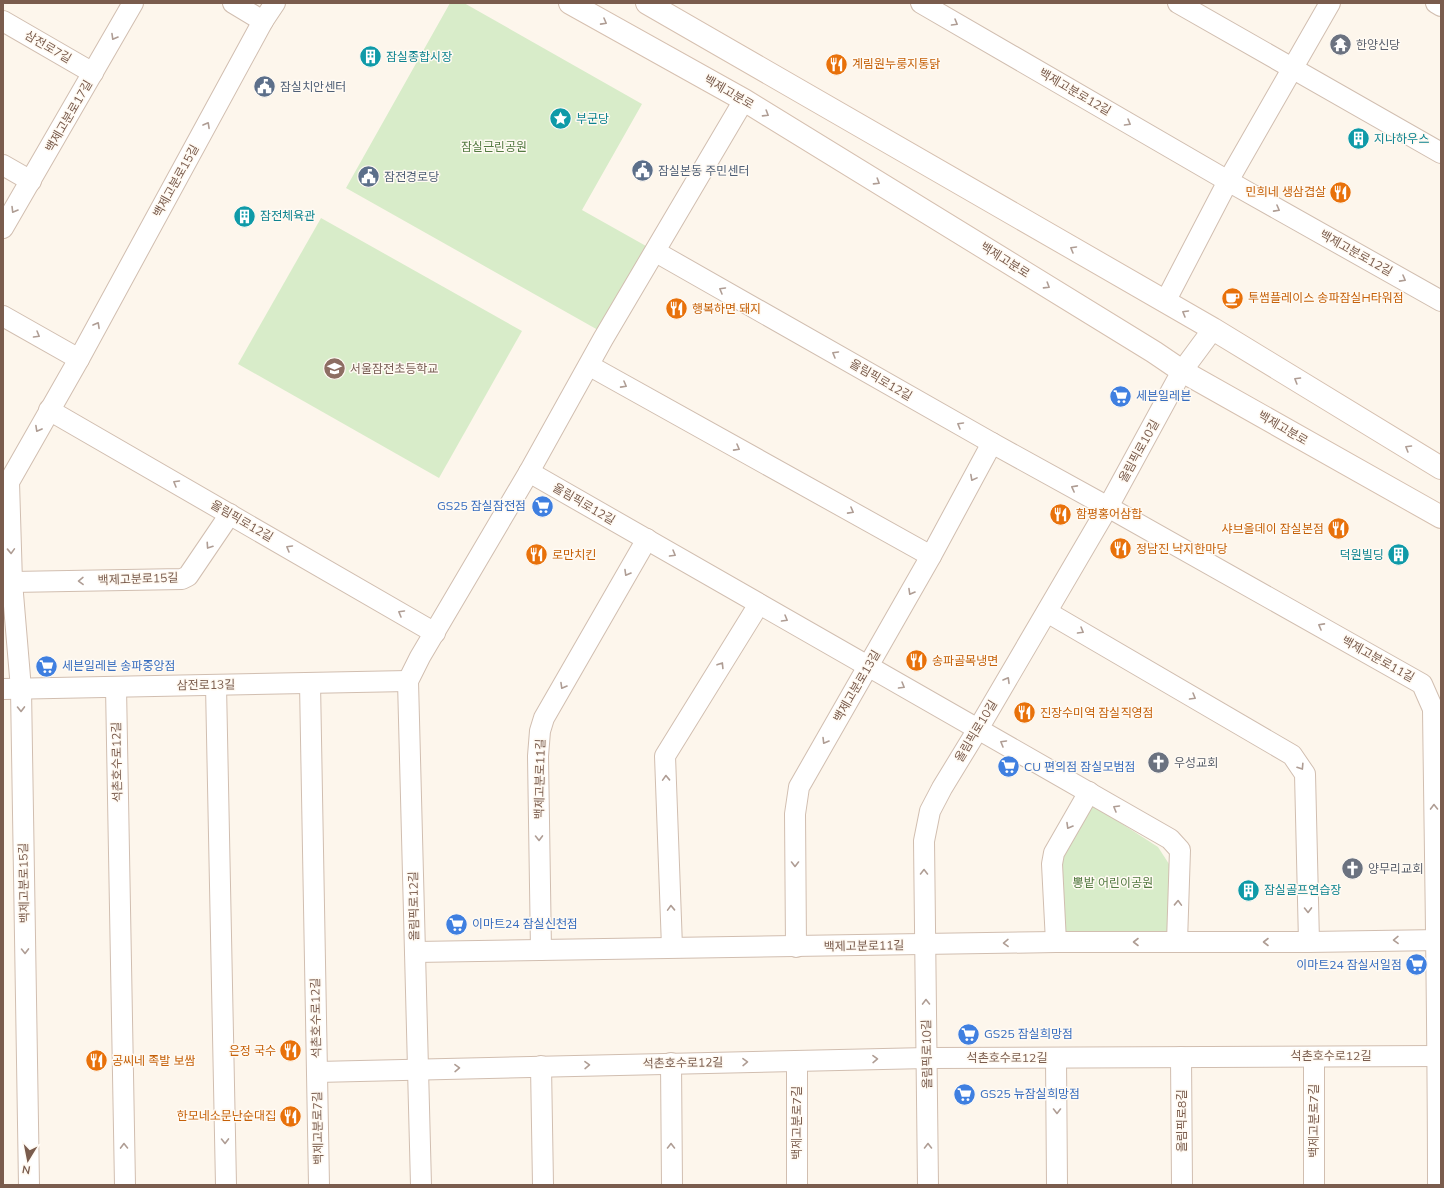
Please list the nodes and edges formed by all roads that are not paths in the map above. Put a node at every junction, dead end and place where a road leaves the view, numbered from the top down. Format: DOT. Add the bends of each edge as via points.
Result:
graph roads {
  1 [pos="133,3"];
  2 [pos="233,3"];
  3 [pos="275,3"];
  4 [pos="570,3"];
  5 [pos="647,3"];
  6 [pos="921,3"];
  7 [pos="1178,3"];
  8 [pos="1330,3"];
  9 [pos="1436,3"];
  10 [pos="1441,6"];
  11 [pos="3,21"];
  12 [pos="263,21"];
  13 [pos="1292,69"];
  14 [pos="93,73"];
  15 [pos="744,100"];
  16 [pos="1441,153"];
  17 [pos="3,165"];
  18 [pos="31,181"];
  19 [pos="1228,181"];
  20 [pos="3,228"];
  21 [pos="656,252"];
  22 [pos="1441,301"];
  23 [pos="1165,302"];
  24 [pos="3,316"];
  25 [pos="1213,329"];
  26 [pos="79,359"];
  27 [pos="590,366"];
  28 [pos="1182,370"];
  29 [pos="49,410"];
  30 [pos="992,444"];
  31 [pos="1441,468"];
  32 [pos="529,472"];
  33 [pos="1108,507"];
  34 [pos="230,514"];
  35 [pos="1441,517"];
  36 [pos="647,539"];
  37 [pos="931,556"];
  38 [pos="12,582"];
  39 [pos="759,604"];
  40 [pos="1047,612"];
  41 [pos="435,633"];
  42 [pos="869,666"];
  43 [pos="408,681"];
  44 [pos="310,683"];
  45 [pos="216,685"];
  46 [pos="116,687"];
  47 [pos="12,689"];
  48 [pos="978,729"];
  49 [pos="1089,792"];
  50 [pos="1438,940"];
  51 [pos="1056,942"];
  52 [pos="1177,942"];
  53 [pos="1309,942"];
  54 [pos="924,945"];
  55 [pos="672,947"];
  56 [pos="796,947"];
  57 [pos="541,950"];
  58 [pos="415,952"];
  59 [pos="1314,1056"];
  60 [pos="1438,1056"];
  61 [pos="1182,1057"];
  62 [pos="927,1058"];
  63 [pos="1056,1058"];
  64 [pos="796,1061"];
  65 [pos="671,1063"];
  66 [pos="542,1066"];
  67 [pos="418,1068"];
  68 [pos="317,1072"];
  69 [pos="29,1185"];
  70 [pos="125,1185"];
  71 [pos="226,1185"];
  72 [pos="319,1185"];
  73 [pos="421,1185"];
  74 [pos="543,1185"];
  75 [pos="672,1185"];
  76 [pos="797,1185"];
  77 [pos="928,1185"];
  78 [pos="1057,1185"];
  79 [pos="1182,1185"];
  80 [pos="1314,1185"];
  81 [pos="1438,1185"];
  1 -- 14 [label="street, 백제고분로17길, one-way"];
  2 -- 12 [label="street"];
  3 -- 12 [label="street, 백제고분로15길"];
  4 -- 15 [label="main road, 백제고분로, one-way"];
  23 -- 5 [label="main road, one-way"];
  6 -- 19 [label="street, 백제고분로12길, one-way"];
  7 -- 13 [label="street"];
  8 -- 13 [label="street"];
  9 -- 10 [label="street"];
  11 -- 14 [label="street, 삼전로7길"];
  26 -- 12 [label="street, 백제고분로15길, one-way"];
  13 -- 16 [label="street"];
  13 -- 19 [label="street"];
  14 -- 18 [label="street, 백제고분로17길"];
  15 -- 21 [label="street, 올림픽로12길"];
  15 -- 28 [label="main road, 백제고분로, one-way"];
  17 -- 18 [label="street"];
  18 -- 20 [label="street, 백제고분로17길, one-way"];
  19 -- 22 [label="street, 백제고분로12길, one-way"];
  19 -- 23 [label="street"];
  21 -- 27 [label="street, 올림픽로12길"];
  30 -- 21 [label="street, 올림픽로12길, one-way"];
  25 -- 23 [label="main road, one-way"];
  24 -- 26 [label="street, one-way"];
  25 -- 28 [label="street, 올림픽로10길"];
  31 -- 25 [label="main road, one-way"];
  26 -- 29 [label="street, 백제고분로15길"];
  27 -- 32 [label="street, 올림픽로12길"];
  27 -- 37 [label="street, one-way"];
  28 -- 33 [label="street, 올림픽로10길"];
  28 -- 35 [label="main road, 백제고분로"];
  34 -- 29 [label="street, 올림픽로12길, one-way"];
  29 -- 38 [label="street, 백제고분로15길, one-way" via="8,482"];
  33 -- 30 [label="street, 올림픽로12길, one-way"];
  30 -- 37 [label="street, 백제고분로13길, one-way"];
  32 -- 36 [label="street, 올림픽로12길"];
  32 -- 41 [label="street, 올림픽로12길"];
  33 -- 40 [label="street, 올림픽로10길"];
  50 -- 33 [label="street, 백제고분로11길, one-way" via="1433,709 1422,684"];
  34 -- 38 [label="street, 백제고분로15길, one-way" via="188,576 182,579"];
  41 -- 34 [label="street, 올림픽로12길, one-way"];
  36 -- 39 [label="street, 올림픽로12길, one-way"];
  36 -- 57 [label="street, 백제고분로11길, one-way" via="544,718 540,731 538,756"];
  37 -- 42 [label="street, 백제고분로13길, one-way"];
  38 -- 47 [label="street, 백제고분로15길"];
  39 -- 42 [label="street, 올림픽로12길, one-way"];
  55 -- 39 [label="street, one-way" via="665,756"];
  48 -- 40 [label="street, 올림픽로10길, one-way"];
  40 -- 53 [label="street, one-way" via="1292,755 1305,774"];
  41 -- 43 [label="street, 올림픽로12길"];
  42 -- 48 [label="street, one-way"];
  42 -- 56 [label="street, 백제고분로13길, one-way" via="799,787 795,814"];
  43 -- 44 [label="street, 삼전로13길"];
  43 -- 58 [label="street, 올림픽로12길"];
  44 -- 45 [label="street, 삼전로13길"];
  44 -- 68 [label="street, 석촌호수로12길"];
  45 -- 46 [label="street, 삼전로13길"];
  45 -- 71 [label="street, one-way"];
  46 -- 47 [label="street, 삼전로13길"];
  70 -- 46 [label="street, 석촌호수로12길, one-way"];
  47 -- 69 [label="street, 백제고분로15길, one-way"];
  49 -- 48 [label="street, one-way"];
  54 -- 48 [label="street, 올림픽로10길, one-way" via="924,841 930,811"];
  49 -- 51 [label="street, one-way" via="1054,853 1052,864"];
  52 -- 49 [label="street, one-way" via="1180,850 1170,839"];
  50 -- 53 [label="street, 백제고분로11길, one-way"];
  50 -- 60 [label="street, 백제고분로11길"];
  52 -- 51 [label="street, 백제고분로11길, one-way"];
  51 -- 54 [label="street, 백제고분로11길, one-way"];
  53 -- 52 [label="street, 백제고분로11길, one-way"];
  54 -- 56 [label="street, 백제고분로11길"];
  62 -- 54 [label="street, 올림픽로10길, one-way"];
  55 -- 56 [label="street, 백제고분로11길"];
  55 -- 57 [label="street, 백제고분로11길"];
  57 -- 58 [label="street, 백제고분로11길"];
  58 -- 67 [label="street, 올림픽로12길"];
  59 -- 60 [label="street, 석촌호수로12길"];
  59 -- 61 [label="street, 석촌호수로12길"];
  59 -- 80 [label="street, 백제고분로7길"];
  60 -- 81 [label="street"];
  61 -- 63 [label="street, 석촌호수로12길"];
  61 -- 79 [label="street, 올림픽로8길"];
  62 -- 63 [label="street, 석촌호수로12길"];
  64 -- 62 [label="street, 석촌호수로12길, one-way"];
  77 -- 62 [label="street, 올림픽로10길, one-way"];
  63 -- 78 [label="street, one-way"];
  65 -- 64 [label="street, 석촌호수로12길, one-way"];
  64 -- 76 [label="street, 백제고분로7길"];
  66 -- 65 [label="street, 석촌호수로12길, one-way"];
  75 -- 65 [label="street, one-way"];
  67 -- 66 [label="street, 석촌호수로12길, one-way"];
  66 -- 74 [label="street"];
  67 -- 68 [label="street, 석촌호수로12길"];
  67 -- 73 [label="street, 올림픽로12길"];
  68 -- 72 [label="street, 백제고분로7길"];
}
